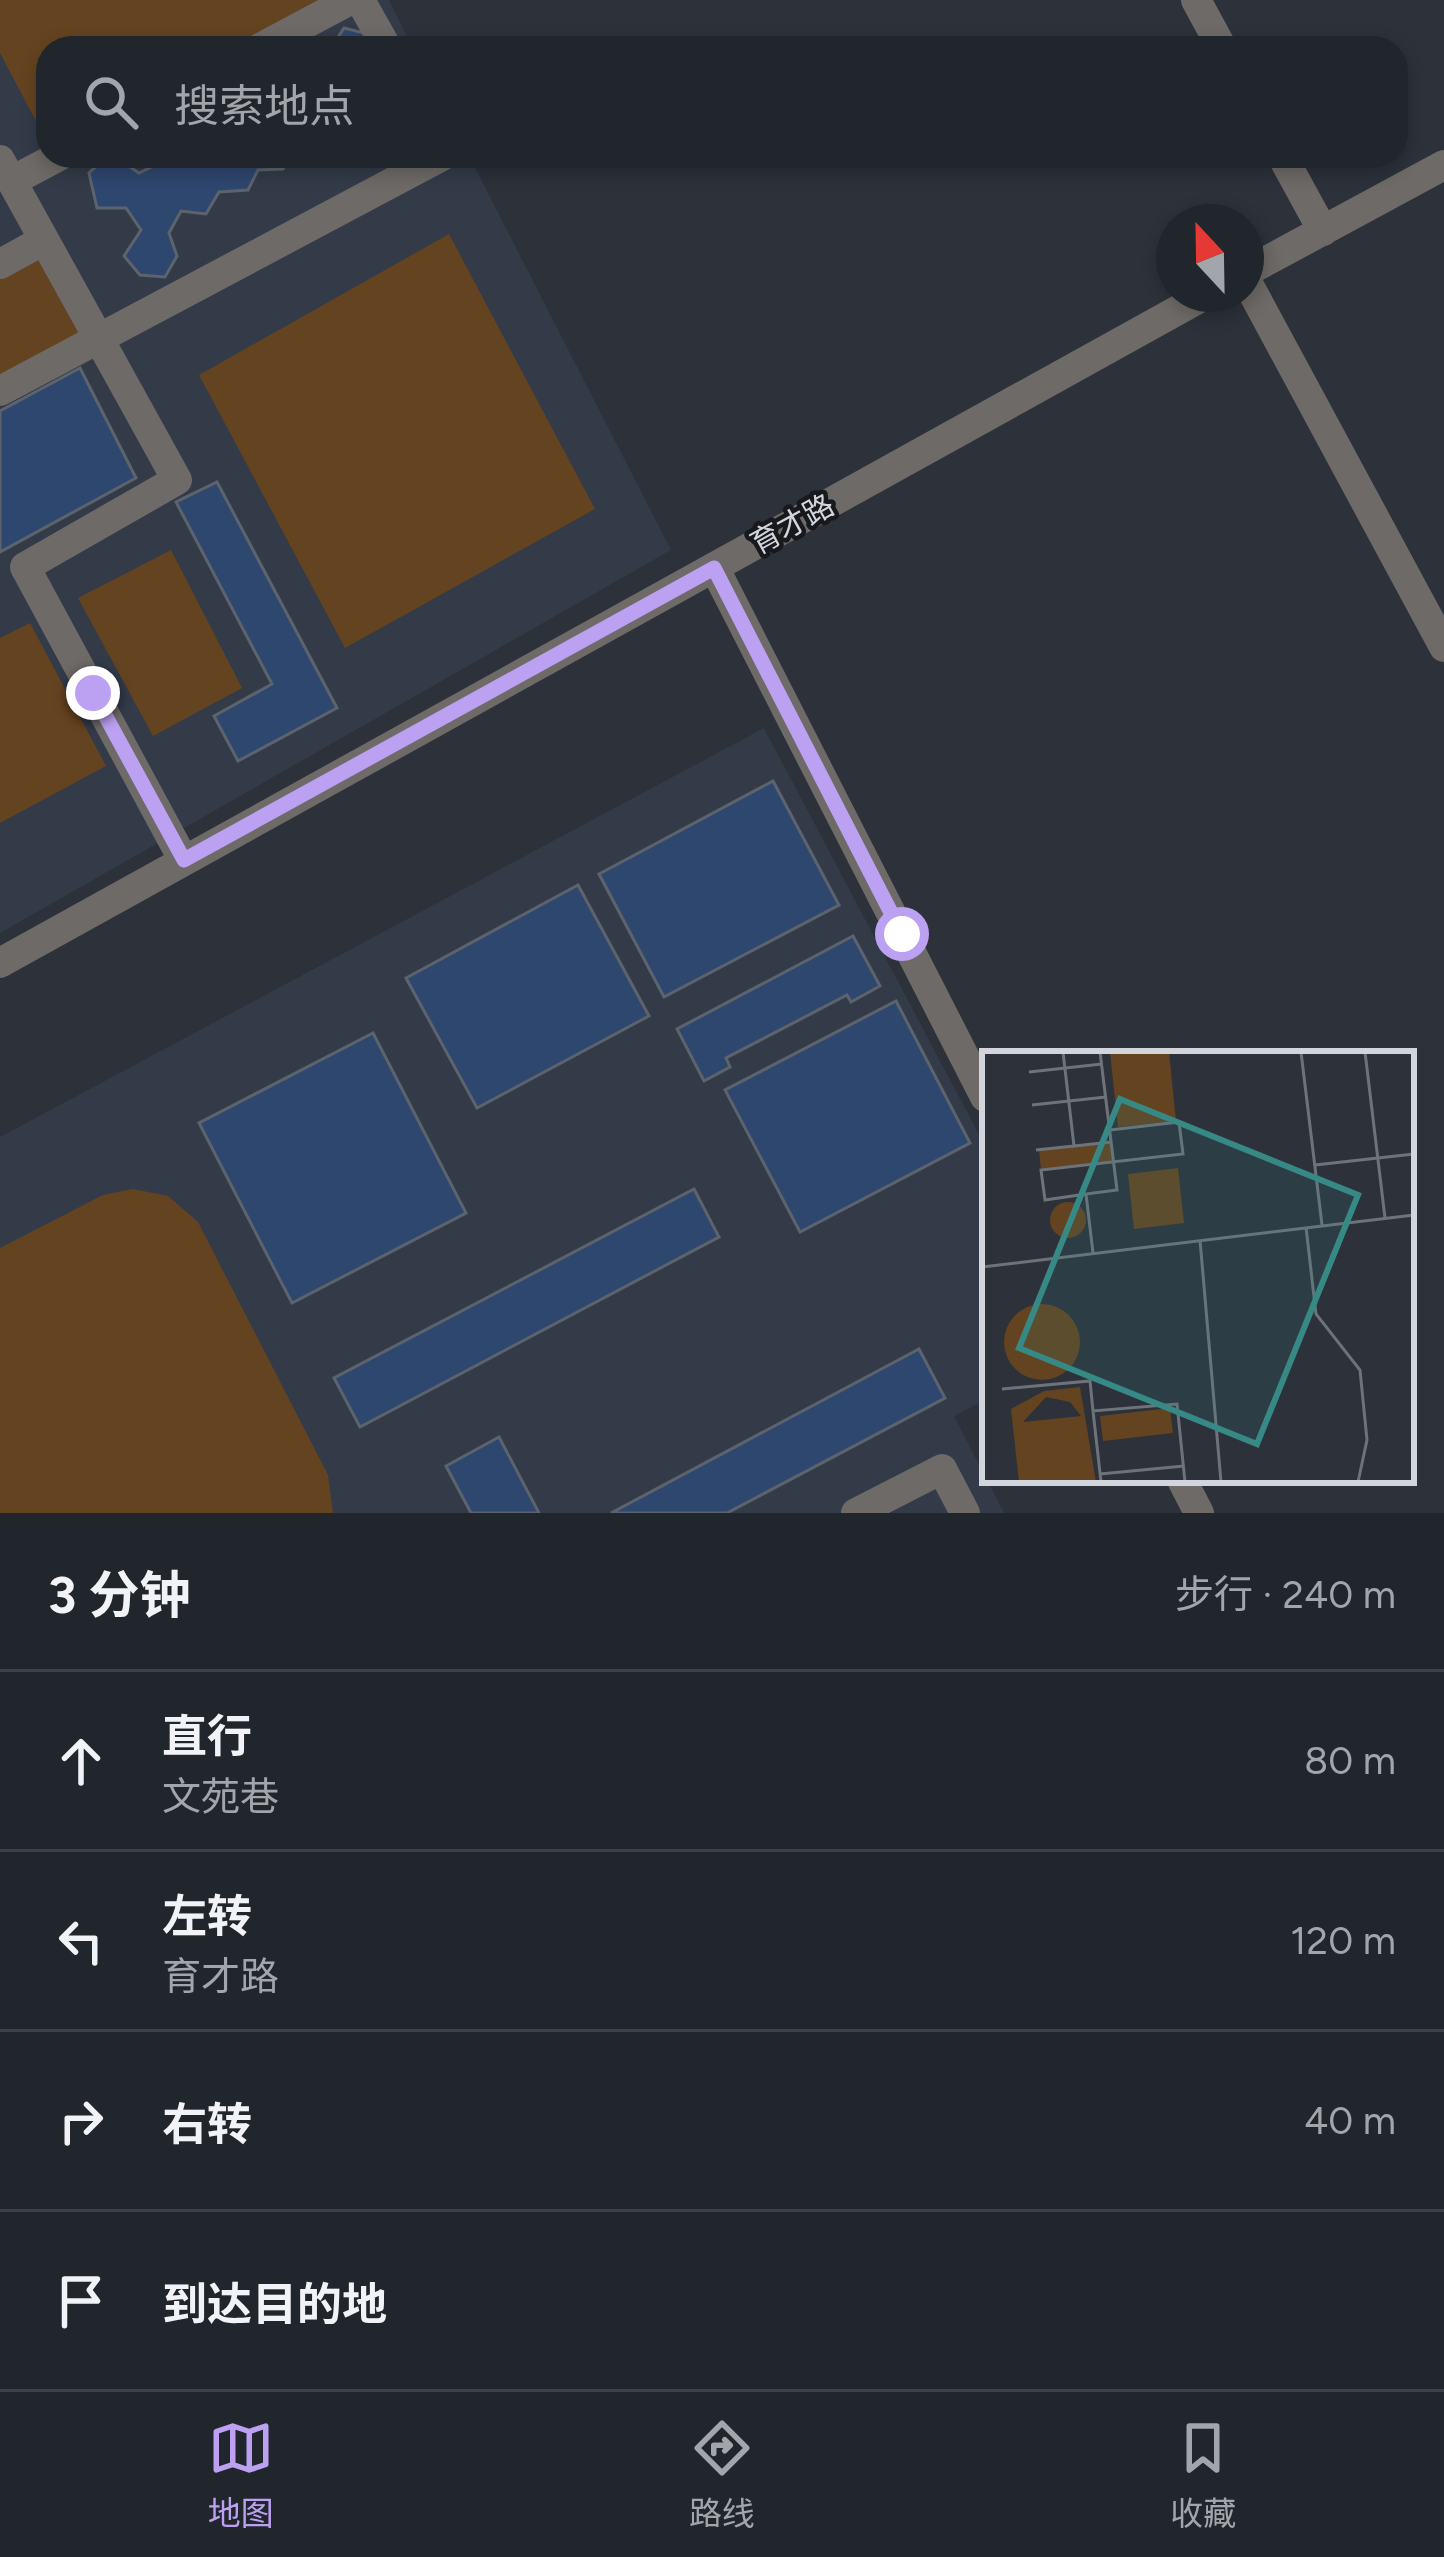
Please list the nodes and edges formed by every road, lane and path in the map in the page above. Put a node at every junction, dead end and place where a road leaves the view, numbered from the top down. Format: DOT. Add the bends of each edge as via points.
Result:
graph roads {
  1 [pos="350,0"];
  2 [pos="360,0"];
  3 [pos="1196,0"];
  4 [pos="282,36"];
  5 [pos="380,36"];
  6 [pos="1216,36"];
  7 [pos="36,162"];
  8 [pos="1444,165"];
  9 [pos="419,168"];
  10 [pos="1289,168"];
  11 [pos="6,170"];
  12 [pos="1323,231"];
  13 [pos="44,240"];
  14 [pos="0,264"];
  15 [pos="1264,265"];
  16 [pos="1264,310"];
  17 [pos="1175,312"];
  18 [pos="98,337"];
  19 [pos="0,391"];
  20 [pos="714,568"];
  21 [pos="12,574"];
  22 [pos="1444,647"];
  23 [pos="184,860"];
  24 [pos="0,963"];
  25 [pos="982,1090"];
  26 [pos="1183,1483"];
  27 [pos="856,1513"];
  28 [pos="965,1513"];
  29 [pos="1198,1513"];
  1 -- 4 [label="street"];
  2 -- 5 [label="street"];
  3 -- 6 [label="street"];
  7 -- 11 [label="street"];
  8 -- 12 [label="street"];
  9 -- 18 [label="street"];
  10 -- 12 [label="street"];
  11 -- 13 [label="street"];
  12 -- 15 [label="street"];
  13 -- 14 [label="street"];
  13 -- 18 [label="street"];
  16 -- 22 [label="street"];
  17 -- 20 [label="street, 育才路"];
  18 -- 19 [label="street"];
  18 -- 21 [label="street" via="178,480"];
  20 -- 23 [label="street, 育才路"];
  20 -- 25 [label="street"];
  21 -- 23 [label="street"];
  23 -- 24 [label="street, 育才路"];
  26 -- 29 [label="street"];
  27 -- 28 [label="street" via="942,1469"];
}
